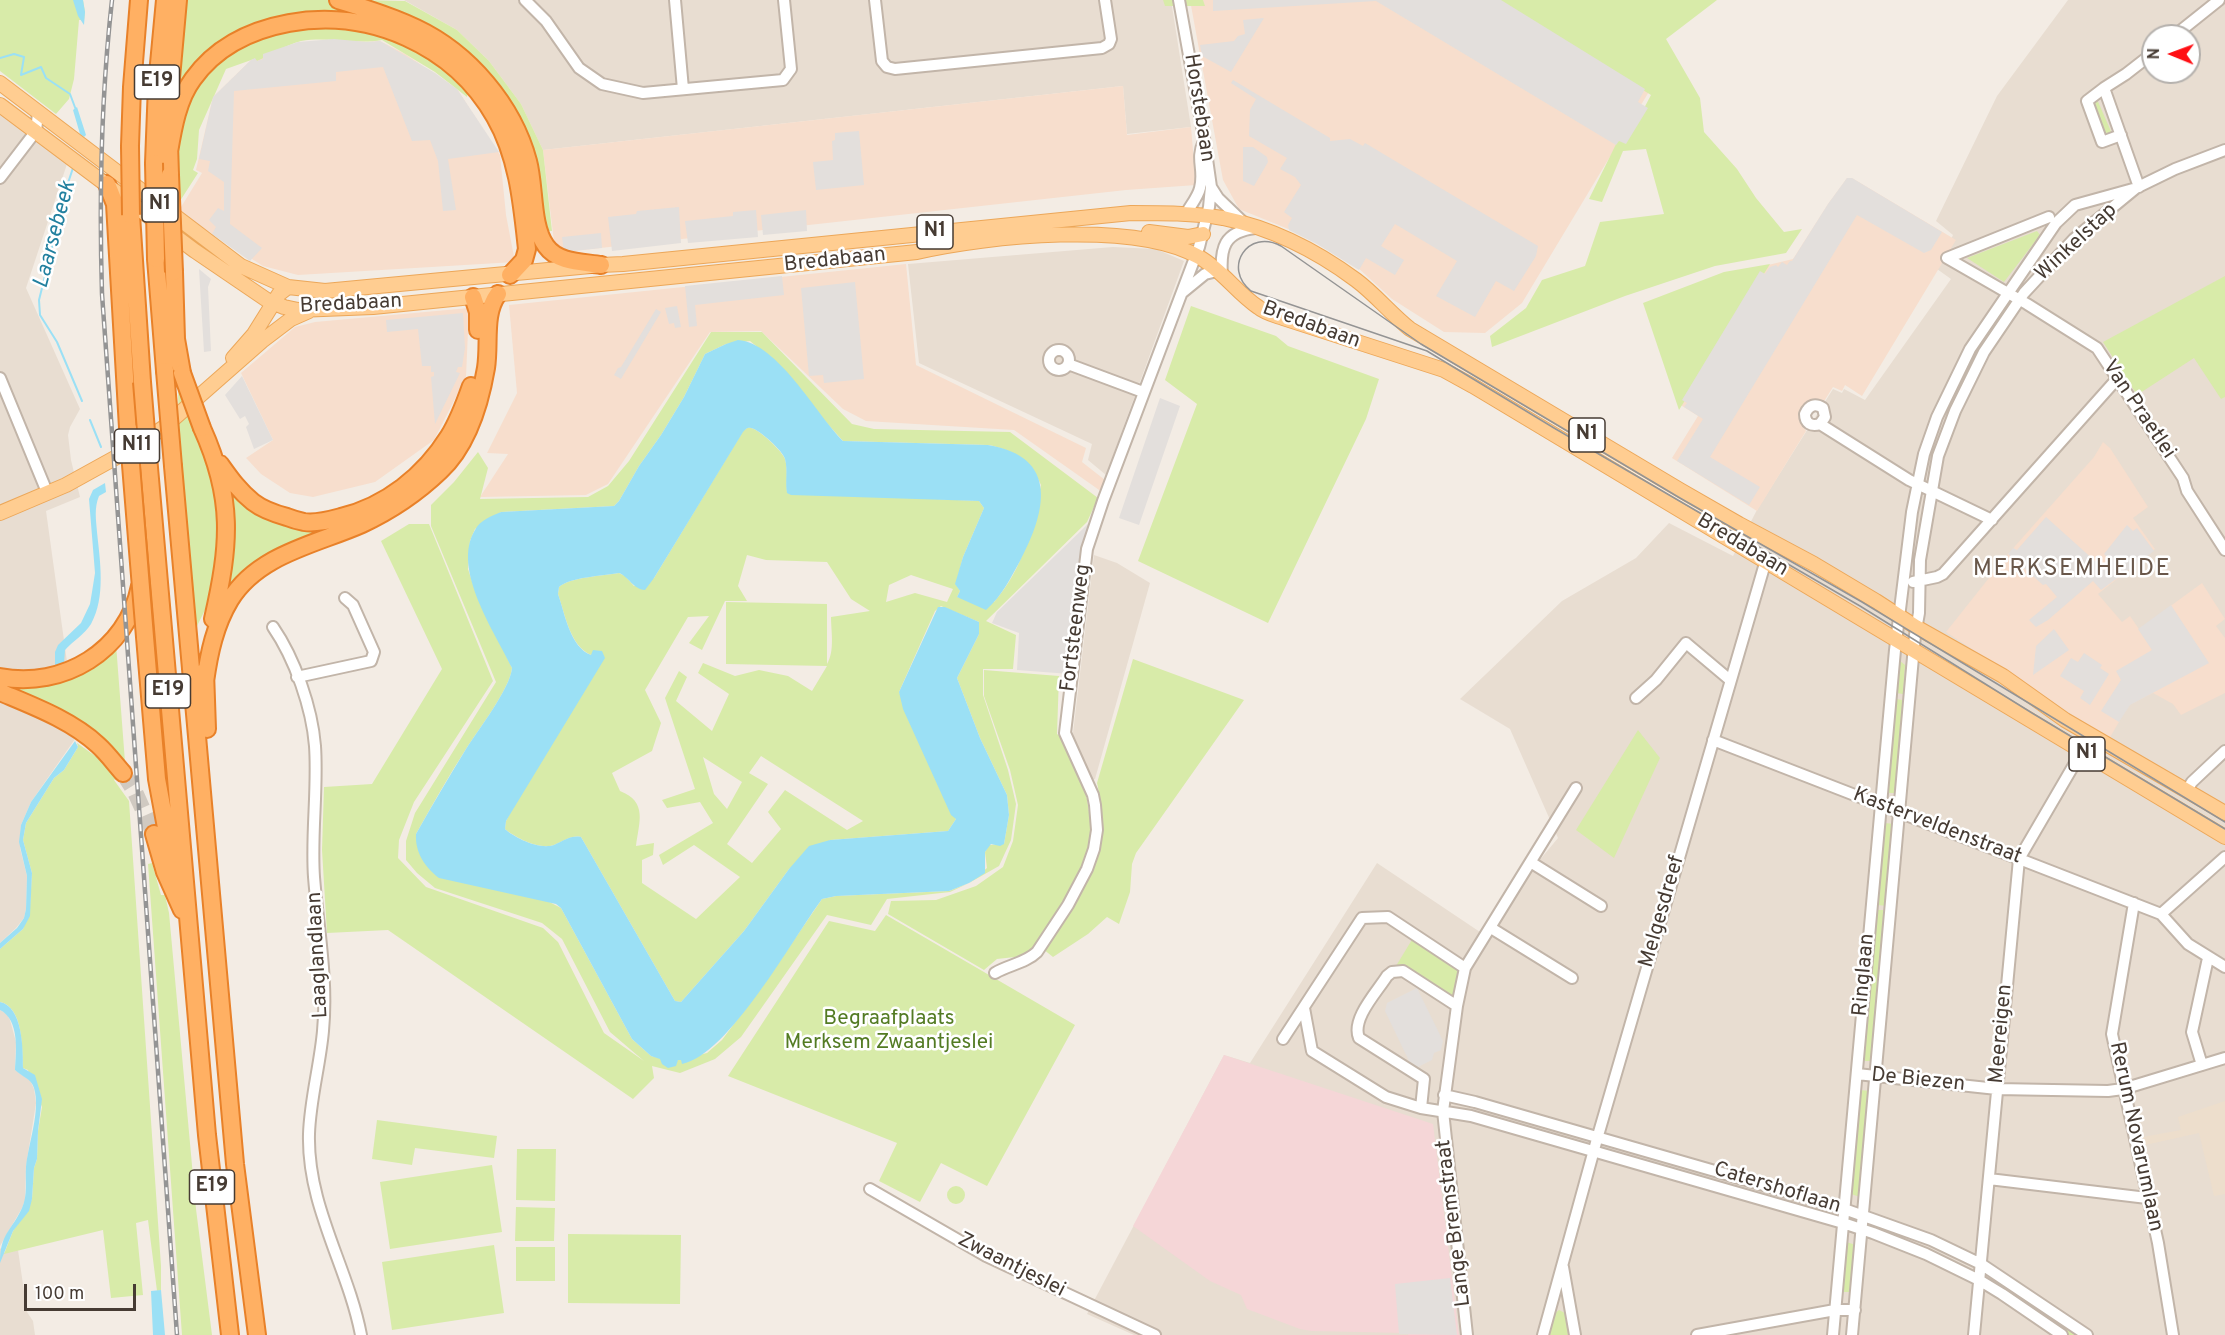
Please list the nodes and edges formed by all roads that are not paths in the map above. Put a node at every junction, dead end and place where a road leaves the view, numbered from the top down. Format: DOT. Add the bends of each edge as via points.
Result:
graph roads {
  1 [pos="139,0"];
  2 [pos="165,0"];
  3 [pos="178,0"];
  4 [pos="338,0"];
  5 [pos="525,0"];
  6 [pos="675,0"];
  7 [pos="784,0"];
  8 [pos="875,0"];
  9 [pos="1105,0"];
  10 [pos="1179,0"];
  11 [pos="2219,0"];
  12 [pos="2189,24"];
  13 [pos="2141,62"];
  14 [pos="0,83"];
  15 [pos="2104,88"];
  16 [pos="683,89"];
  17 [pos="0,105"];
  18 [pos="36,111"];
  19 [pos="36,132"];
  20 [pos="2121,135"];
  21 [pos="1204,141"];
  22 [pos="2225,150"];
  23 [pos="169,152"];
  24 [pos="0,178"];
  25 [pos="106,184"];
  26 [pos="1210,187"];
  27 [pos="2138,188"];
  28 [pos="1196,215"];
  29 [pos="2049,217"];
  30 [pos="179,219"];
  31 [pos="1250,226"];
  32 [pos="170,232"];
  33 [pos="1105,234"];
  34 [pos="1203,234"];
  35 [pos="1188,237"];
  36 [pos="872,239"];
  37 [pos="1195,255"];
  38 [pos="870,257"];
  39 [pos="601,265"];
  40 [pos="1220,273"];
  41 [pos="510,275"];
  42 [pos="422,283"];
  43 [pos="288,287"];
  44 [pos="250,290"];
  45 [pos="2007,293"];
  46 [pos="498,294"];
  47 [pos="1180,294"];
  48 [pos="472,297"];
  49 [pos="2019,299"];
  50 [pos="425,301"];
  51 [pos="279,305"];
  52 [pos="311,310"];
  53 [pos="258,338"];
  54 [pos="1068,364"];
  55 [pos="173,372"];
  56 [pos="0,378"];
  57 [pos="2116,380"];
  58 [pos="1143,392"];
  59 [pos="1820,424"];
  60 [pos="214,455"];
  61 [pos="148,456"];
  62 [pos="1917,484"];
  63 [pos="1931,491"];
  64 [pos="47,492"];
  65 [pos="0,513"];
  66 [pos="1992,520"];
  67 [pos="2225,550"];
  68 [pos="1766,560"];
  69 [pos="1904,581"];
  70 [pos="1918,582"];
  71 [pos="345,598"];
  72 [pos="1900,615"];
  73 [pos="273,627"];
  74 [pos="1916,627"];
  75 [pos="1897,639"];
  76 [pos="1914,649"];
  77 [pos="0,677"];
  78 [pos="297,677"];
  79 [pos="1730,680"];
  80 [pos="205,682"];
  81 [pos="0,692"];
  82 [pos="1636,698"];
  83 [pos="1713,740"];
  84 [pos="2082,751"];
  85 [pos="2225,751"];
  86 [pos="123,773"];
  87 [pos="1576,788"];
  88 [pos="2187,790"];
  89 [pos="1880,805"];
  90 [pos="1900,813"];
  91 [pos="2225,813"];
  92 [pos="154,834"];
  93 [pos="2225,837"];
  94 [pos="2225,857"];
  95 [pos="2019,859"];
  96 [pos="1532,863"];
  97 [pos="210,883"];
  98 [pos="2134,903"];
  99 [pos="1601,906"];
  100 [pos="2161,915"];
  101 [pos="188,925"];
  102 [pos="1491,928"];
  103 [pos="2208,958"];
  104 [pos="2225,967"];
  105 [pos="1465,968"];
  106 [pos="995,973"];
  107 [pos="1572,978"];
  108 [pos="1457,1006"];
  109 [pos="1304,1008"];
  110 [pos="1283,1039"];
  111 [pos="2225,1058"];
  112 [pos="2202,1065"];
  113 [pos="1857,1074"];
  114 [pos="1876,1076"];
  115 [pos="1997,1089"];
  116 [pos="2123,1089"];
  117 [pos="1444,1095"];
  118 [pos="1421,1108"];
  119 [pos="1443,1111"];
  120 [pos="1597,1139"];
  121 [pos="1594,1152"];
  122 [pos="1989,1179"];
  123 [pos="870,1189"];
  124 [pos="2147,1198"];
  125 [pos="1845,1209"];
  126 [pos="1864,1216"];
  127 [pos="1844,1223"];
  128 [pos="1894,1227"];
  129 [pos="1862,1230"];
  130 [pos="1889,1240"];
  131 [pos="1562,1264"];
  132 [pos="1981,1264"];
  133 [pos="1979,1280"];
  134 [pos="1835,1310"];
  135 [pos="1855,1310"];
  136 [pos="230,1335"];
  137 [pos="257,1335"];
  138 [pos="361,1335"];
  139 [pos="1155,1335"];
  140 [pos="1467,1335"];
  141 [pos="1543,1335"];
  142 [pos="1575,1335"];
  143 [pos="1697,1335"];
  144 [pos="1833,1335"];
  145 [pos="1852,1335"];
  146 [pos="1974,1335"];
  147 [pos="2062,1335"];
  148 [pos="2087,1335"];
  149 [pos="2173,1335"];
  1 -- 61 [label="highway, E19, bridge" via="130,146 132,241"];
  2 -- 55 [label="highway, E19, bridge" via="154,163 156,259"];
  3 -- 23 [label="highway" via="168,111"];
  4 -- 39 [label="highway" via="418,29 448,46 476,72 504,107 517,131 528,161 538,228 546,246 560,258"];
  5 -- 16 [label="street" via="546,21 579,68 602,84 643,93"];
  6 -- 16 [label="street"];
  7 -- 16 [label="street" via="791,69 783,80"];
  8 -- 9 [label="street" via="882,61 894,69 1102,48 1111,39"];
  10 -- 21 [label="street, Horstebaan"];
  11 -- 12 [label="street"];
  13 -- 15 [label="street"];
  14 -- 18 [label="main road, Bredabaan / N1"];
  15 -- 20 [label="street"];
  15 -- 20 [label="street" via="2086,101 2102,142"];
  17 -- 19 [label="main road, Bredabaan / N1"];
  18 -- 19 [label="street"];
  18 -- 30 [label="main road, Bredabaan / N1"];
  19 -- 24 [label="street"];
  19 -- 25 [label="main road, Bredabaan / N1"];
  20 -- 27 [label="street"];
  21 -- 26 [label="street, Horstebaan"];
  21 -- 28 [label="street" via="1198,152 1202,175"];
  22 -- 27 [label="street, Winkelstap" via="2175,168"];
  23 -- 41 [label="highway" via="175,119 192,80 227,45 254,31 302,20 334,19 389,30 419,43 452,65 495,116 517,174 527,249 524,260"];
  23 -- 55 [label="highway, bridge" via="176,339"];
  25 -- 32 [label="main road, Bredabaan / N1"];
  25 -- 101 [label="highway, bridge" via="115,204 128,428 157,779"];
  26 -- 28 [label="street, Horstebaan"];
  26 -- 31 [label="street"];
  27 -- 45 [label="street, Winkelstap" via="2075,206 2065,213"];
  27 -- 49 [label="street, Winkelstap" via="2074,239"];
  28 -- 31 [label="main road, Bredabaan / N1"];
  28 -- 34 [label="street, Fortsteenweg"];
  28 -- 35 [label="main road" via="1198,228"];
  28 -- 36 [label="main road, Bredabaan / N1" via="1131,213"];
  29 -- 45 [label="street, Winkelstap" via="1947,258"];
  30 -- 32 [label="street"];
  30 -- 43 [label="main road, Bredabaan / N1" via="241,267"];
  31 -- 40 [label="street" via="1225,244"];
  31 -- 72 [label="main road, Bredabaan / N1" via="1291,240 1325,259 1363,286 1410,329"];
  32 -- 44 [label="main road, Bredabaan / N1"];
  33 -- 35 [label="main road" via="1131,231"];
  33 -- 37 [label="main road, Bredabaan / N1" via="1152,240"];
  33 -- 38 [label="main road, Bredabaan / N1" via="958,244"];
  34 -- 35 [label="main road"];
  34 -- 37 [label="street, Fortsteenweg"];
  36 -- 38 [label="main road" via="881,247 879,254"];
  36 -- 39 [label="main road, Bredabaan / N1"];
  37 -- 40 [label="main road, Bredabaan / N1"];
  37 -- 47 [label="street, Fortsteenweg"];
  38 -- 46 [label="main road, Bredabaan / N1"];
  39 -- 41 [label="main road, Bredabaan / N1"];
  40 -- 47 [label="street" via="1205,274"];
  40 -- 68 [label="main road, Bredabaan / N1" via="1252,303 1272,314 1454,375"];
  41 -- 42 [label="main road, Bredabaan / N1"];
  42 -- 43 [label="main road, Bredabaan / N1" via="325,291"];
  42 -- 50 [label="main road" via="417,292"];
  43 -- 51 [label="main road, N11"];
  44 -- 51 [label="main road, Bredabaan / N1"];
  44 -- 53 [label="main road" via="259,308"];
  45 -- 49 [label="street, Van Praetlei"];
  45 -- 62 [label="street, Winkelstap" via="1950,387"];
  46 -- 48 [label="main road, Bredabaan / N1"];
  46 -- 80 [label="highway" via="489,309 486,368 471,421 443,468 389,511 279,558 248,579 219,622"];
  47 -- 58 [label="street, Fortsteenweg"];
  48 -- 50 [label="main road, Bredabaan / N1"];
  48 -- 60 [label="highway" via="478,312 478,341 472,381 462,411 435,455 404,488 384,501 327,521 306,522 282,516 255,504 231,481"];
  49 -- 57 [label="street, Van Praetlei" via="2097,348"];
  49 -- 63 [label="street, Winkelstap" via="1970,376 1938,456"];
  50 -- 52 [label="main road, Bredabaan / N1"];
  51 -- 52 [label="main road, Bredabaan / N1"];
  51 -- 53 [label="main road, N11"];
  52 -- 53 [label="main road, N11"];
  53 -- 64 [label="main road, N11" via="164,428"];
  54 -- 58 [label="street"];
  55 -- 60 [label="highway, bridge"];
  55 -- 97 [label="highway, E19, bridge" via="173,466"];
  56 -- 64 [label="street"];
  57 -- 66 [label="street"];
  57 -- 67 [label="street, Van Praetlei" via="2183,478 2187,491"];
  58 -- 106 [label="street, Fortsteenweg" via="1087,549 1065,733 1095,805 1094,849 1078,886 1037,952"];
  59 -- 62 [label="street"];
  60 -- 80 [label="highway" via="225,507 226,551"];
  61 -- 77 [label="highway" via="145,564 130,618 105,649 70,671 31,680"];
  61 -- 101 [label="highway, E19"];
  62 -- 63 [label="street"];
  62 -- 69 [label="street, Ringlaan"];
  63 -- 66 [label="street"];
  63 -- 70 [label="street, Ringlaan"];
  64 -- 65 [label="main road, N11"];
  66 -- 70 [label="street" via="1943,574"];
  68 -- 75 [label="main road, Bredabaan / N1"];
  68 -- 79 [label="street, Melgesdreef"];
  69 -- 70 [label="street"];
  69 -- 72 [label="street, Ringlaan"];
  70 -- 74 [label="street, Ringlaan"];
  71 -- 78 [label="street" via="374,652 371,661"];
  72 -- 74 [label="main road, Bredabaan / N1"];
  72 -- 75 [label="street, Ringlaan"];
  73 -- 78 [label="street, Laaglandlaan" via="286,646"];
  74 -- 76 [label="street, Ringlaan"];
  74 -- 88 [label="main road, Bredabaan / N1"];
  75 -- 76 [label="main road, Bredabaan / N1"];
  75 -- 89 [label="street, Ringlaan"];
  76 -- 84 [label="main road, Bredabaan / N1"];
  76 -- 90 [label="street, Ringlaan"];
  78 -- 138 [label="street, Laaglandlaan" via="315,747 313,843 325,994 309,1134 311,1163 320,1212"];
  79 -- 82 [label="street" via="1686,643"];
  79 -- 83 [label="street, Melgesdreef"];
  80 -- 97 [label="highway"];
  81 -- 86 [label="highway" via="34,706 98,744"];
  83 -- 89 [label="street, Kasterveldenstraat"];
  83 -- 120 [label="street, Melgesdreef"];
  84 -- 93 [label="main road, Bredabaan / N1"];
  84 -- 95 [label="street, Meereigen"];
  85 -- 88 [label="street"];
  87 -- 96 [label="street, Lange Bremstraat"];
  88 -- 91 [label="main road, Bredabaan / N1"];
  89 -- 90 [label="street, Kasterveldenstraat"];
  89 -- 113 [label="street, Ringlaan"];
  90 -- 95 [label="street, Kasterveldenstraat"];
  90 -- 114 [label="street, Ringlaan"];
  92 -- 101 [label="highway"];
  94 -- 100 [label="street"];
  95 -- 98 [label="street, Kasterveldenstraat"];
  95 -- 115 [label="street, Meereigen"];
  96 -- 99 [label="street"];
  96 -- 102 [label="street, Lange Bremstraat"];
  97 -- 137 [label="highway, E19" via="235,1164"];
  98 -- 100 [label="street, Kasterveldenstraat"];
  98 -- 116 [label="street, Rerum Novarumlaan" via="2112,1034"];
  100 -- 103 [label="street" via="2188,944"];
  101 -- 136 [label="highway, E19"];
  102 -- 105 [label="street, Lange Bremstraat"];
  102 -- 107 [label="street"];
  103 -- 104 [label="street"];
  103 -- 112 [label="street" via="2192,1032"];
  105 -- 108 [label="street, Lange Bremstraat"];
  105 -- 109 [label="street" via="1388,917 1362,918"];
  108 -- 117 [label="street, Lange Bremstraat"];
  108 -- 118 [label="street" via="1403,971 1392,972 1357,1026 1359,1038 1424,1079"];
  109 -- 110 [label="street"];
  109 -- 118 [label="street, Lange Bremstraat" via="1312,1051 1386,1097"];
  111 -- 112 [label="street, De Biezen"];
  112 -- 116 [label="street, De Biezen"];
  113 -- 114 [label="street, De Biezen"];
  113 -- 125 [label="street, Ringlaan"];
  114 -- 115 [label="street, De Biezen"];
  114 -- 126 [label="street, Ringlaan"];
  115 -- 116 [label="street, De Biezen"];
  115 -- 122 [label="street, Meereigen"];
  116 -- 124 [label="street, Rerum Novarumlaan"];
  117 -- 119 [label="street, Lange Bremstraat"];
  117 -- 120 [label="street, Catershoflaan"];
  118 -- 119 [label="street, Lange Bremstraat"];
  119 -- 121 [label="street, Catershoflaan"];
  119 -- 140 [label="street, Lange Bremstraat"];
  120 -- 121 [label="street, Melgesdreef"];
  120 -- 125 [label="street, Catershoflaan"];
  121 -- 127 [label="street, Catershoflaan"];
  121 -- 131 [label="street, Melgesdreef"];
  122 -- 124 [label="street"];
  122 -- 132 [label="street, Meereigen"];
  123 -- 139 [label="street, Zwaantjeslei" via="986,1256"];
  124 -- 149 [label="street, Rerum Novarumlaan"];
  125 -- 126 [label="street, Catershoflaan"];
  125 -- 127 [label="street, Ringlaan"];
  126 -- 128 [label="street, Catershoflaan"];
  126 -- 129 [label="street, Ringlaan"];
  127 -- 129 [label="street, Catershoflaan"];
  127 -- 134 [label="street, Ringlaan"];
  128 -- 130 [label="street"];
  128 -- 132 [label="street, Catershoflaan"];
  129 -- 130 [label="street, Catershoflaan"];
  129 -- 135 [label="street, Ringlaan"];
  130 -- 133 [label="street, Catershoflaan"];
  131 -- 141 [label="street, Melgesdreef"];
  131 -- 142 [label="street, Melgesdreef"];
  132 -- 133 [label="street, Meereigen"];
  132 -- 148 [label="street, Catershoflaan"];
  133 -- 146 [label="street, Meereigen"];
  133 -- 147 [label="street, Catershoflaan"];
  134 -- 135 [label="street"];
  134 -- 143 [label="street"];
  134 -- 144 [label="street, Ringlaan"];
  135 -- 145 [label="street, Ringlaan"];
}
